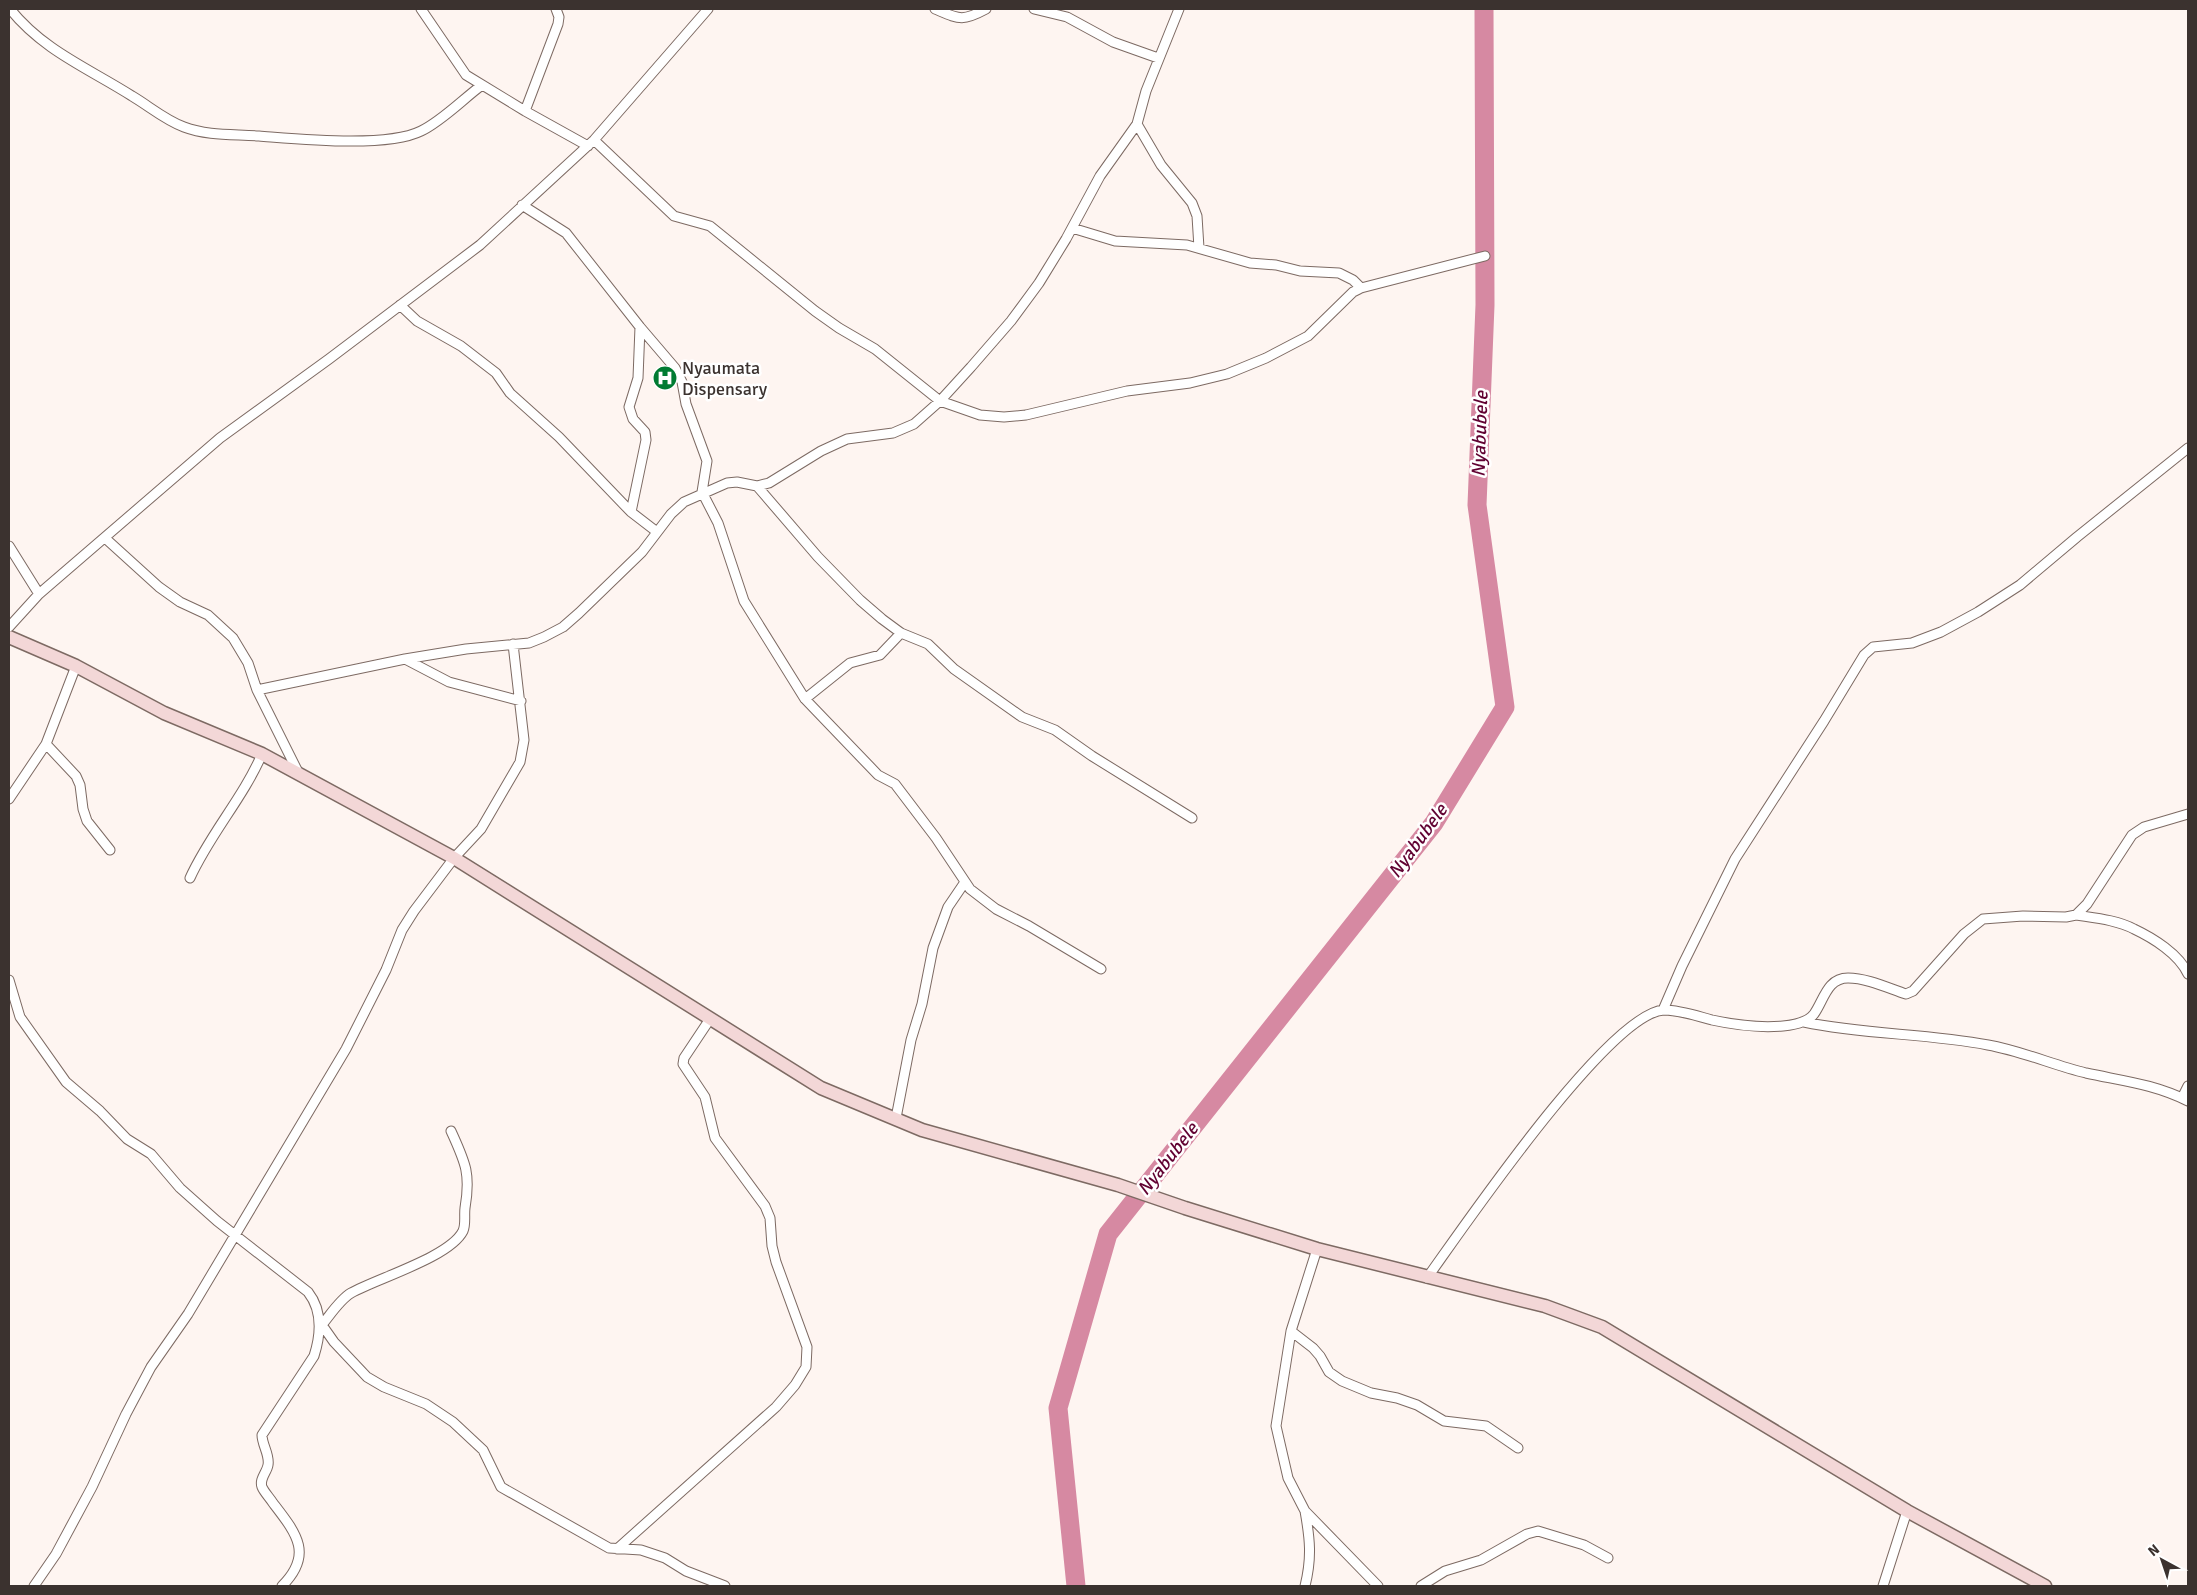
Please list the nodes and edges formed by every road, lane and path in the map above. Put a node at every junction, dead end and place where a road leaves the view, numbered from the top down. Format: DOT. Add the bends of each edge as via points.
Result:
graph roads {
  1 [pos="10,9"];
  2 [pos="421,9"];
  3 [pos="556,9"];
  4 [pos="708,9"];
  5 [pos="934,9"];
  6 [pos="986,9"];
  7 [pos="1034,9"];
  8 [pos="1179,9"];
  9 [pos="1158,58"];
  10 [pos="482,85"];
  11 [pos="524,111"];
  12 [pos="1138,124"];
  13 [pos="591,143"];
  14 [pos="522,205"];
  15 [pos="1072,228"];
  16 [pos="1199,248"];
  17 [pos="1485,256"];
  18 [pos="1361,288"];
  19 [pos="400,305"];
  20 [pos="640,327"];
  21 [pos="940,401"];
  22 [pos="2188,448"];
  23 [pos="757,486"];
  24 [pos="702,492"];
  25 [pos="631,512"];
  26 [pos="657,532"];
  27 [pos="106,538"];
  28 [pos="9,546"];
  29 [pos="39,594"];
  30 [pos="9,627"];
  31 [pos="901,633"];
  32 [pos="9,637"];
  33 [pos="513,644"];
  34 [pos="404,659"];
  35 [pos="76,666"];
  36 [pos="257,690"];
  37 [pos="805,699"];
  38 [pos="521,701"];
  39 [pos="46,744"];
  40 [pos="262,754"];
  41 [pos="299,774"];
  42 [pos="9,799"];
  43 [pos="2188,814"];
  44 [pos="1192,818"];
  45 [pos="110,850"];
  46 [pos="454,858"];
  47 [pos="190,878"];
  48 [pos="965,882"];
  49 [pos="2076,915"];
  50 [pos="1101,969"];
  51 [pos="2188,974"];
  52 [pos="9,980"];
  53 [pos="1663,1010"];
  54 [pos="710,1019"];
  55 [pos="1804,1022"];
  56 [pos="2188,1086"];
  57 [pos="2188,1100"];
  58 [pos="896,1118"];
  59 [pos="451,1131"];
  60 [pos="236,1235"];
  61 [pos="1317,1249"];
  62 [pos="1427,1278"];
  63 [pos="321,1326"];
  64 [pos="1291,1331"];
  65 [pos="1518,1448"];
  66 [pos="1907,1510"];
  67 [pos="1305,1511"];
  68 [pos="617,1549"];
  69 [pos="1608,1558"];
  70 [pos="34,1586"];
  71 [pos="282,1586"];
  72 [pos="725,1586"];
  73 [pos="1305,1586"];
  74 [pos="1378,1586"];
  75 [pos="1421,1586"];
  76 [pos="1883,1586"];
  77 [pos="2045,1586"];
  1 -- 10 [label="street" via="44,44 64,57 167,118 202,132 316,140 387,140 421,131"];
  2 -- 10 [label="street" via="460,68"];
  3 -- 11 [label="street" via="558,24"];
  4 -- 13 [label="street"];
  5 -- 6 [label="street" via="964,18"];
  7 -- 9 [label="street" via="1067,17 1113,42"];
  8 -- 9 [label="street"];
  9 -- 12 [label="street"];
  10 -- 11 [label="street"];
  11 -- 13 [label="street"];
  12 -- 15 [label="street" via="1100,176"];
  12 -- 16 [label="street" via="1161,165 1192,203 1197,216"];
  13 -- 14 [label="street"];
  13 -- 21 [label="street" via="667,212 710,226 815,311 876,349"];
  14 -- 19 [label="street" via="480,245"];
  14 -- 20 [label="street" via="566,233"];
  15 -- 16 [label="street" via="1115,241 1170,243"];
  15 -- 21 [label="street" via="1039,283 1011,320"];
  16 -- 18 [label="street" via="1250,263 1339,273"];
  17 -- 18 [label="street"];
  18 -- 21 [label="street" via="1308,336 1227,374 1190,383 1127,391 1004,418 980,415"];
  19 -- 25 [label="street" via="417,321 461,346 496,373 510,392 559,437"];
  19 -- 27 [label="street" via="220,438"];
  20 -- 24 [label="street" via="676,368 682,382 686,404 707,462"];
  20 -- 25 [label="street" via="638,378 629,407 645,432 646,440"];
  21 -- 23 [label="street" via="914,424 893,433 847,439 769,483"];
  22 -- 53 [label="street" via="2020,585 1986,607 1912,643 1874,647 1864,655 1736,860"];
  23 -- 24 [label="street" via="727,483"];
  23 -- 31 [label="street" via="840,581"];
  24 -- 26 [label="street" via="684,502"];
  24 -- 37 [label="street" via="718,523 744,601"];
  25 -- 26 [label="street"];
  26 -- 33 [label="street" via="642,552 563,627 529,642"];
  27 -- 29 [label="street"];
  27 -- 36 [label="street" via="159,587 218,622 233,638 248,663"];
  28 -- 29 [label="street"];
  29 -- 30 [label="street"];
  31 -- 37 [label="street" via="880,655 850,662"];
  31 -- 44 [label="street" via="928,644 954,669 1022,717 1055,730"];
  32 -- 35 [label="street"];
  33 -- 34 [label="street"];
  33 -- 38 [label="street"];
  34 -- 36 [label="street"];
  34 -- 38 [label="street" via="449,682"];
  35 -- 39 [label="street"];
  35 -- 40 [label="street" via="164,713"];
  36 -- 41 [label="street"];
  37 -- 48 [label="street" via="878,775 895,784"];
  38 -- 46 [label="street" via="524,740 520,762 481,829"];
  39 -- 42 [label="street"];
  39 -- 45 [label="street" via="76,776 86,821"];
  40 -- 41 [label="street"];
  40 -- 47 [label="street" via="252,777 213,834"];
  41 -- 46 [label="street"];
  43 -- 49 [label="street" via="2144,827 2132,835 2087,904"];
  46 -- 54 [label="street"];
  46 -- 60 [label="street" via="402,930 386,970 346,1049"];
  48 -- 50 [label="street" via="996,909"];
  48 -- 58 [label="street" via="948,906 932,948"];
  49 -- 51 [label="street" via="2133,928 2174,956"];
  49 -- 55 [label="street" via="1983,919 1964,934 1913,991 1906,994 1867,981 1842,979 1830,985 1814,1015"];
  52 -- 60 [label="street" via="20,1017 66,1082 127,1139 151,1154 180,1188"];
  53 -- 55 [label="street" via="1751,1026"];
  53 -- 62 [label="street" via="1643,1017 1622,1032 1584,1072 1538,1127"];
  54 -- 58 [label="street" via="821,1088"];
  54 -- 68 [label="street" via="683,1064 705,1097 715,1138 765,1206 770,1218 772,1246 806,1348 806,1367 776,1406"];
  55 -- 57 [label="street" via="1850,1031 1988,1045 2086,1073 2146,1084"];
  56 -- 57 [label="street" via="2184,1094"];
  58 -- 61 [label="street" via="922,1130 1118,1185"];
  59 -- 63 [label="street" via="465,1161 468,1178 463,1230 450,1247 352,1293"];
  60 -- 63 [label="street" via="308,1292 316,1302"];
  60 -- 70 [label="street" via="147,1375 92,1487 56,1554"];
  61 -- 62 [label="street"];
  61 -- 64 [label="street"];
  62 -- 66 [label="street" via="1545,1306 1602,1327"];
  63 -- 68 [label="street" via="367,1377 384,1388 426,1404 453,1422 483,1450 501,1487 609,1548"];
  63 -- 71 [label="street" via="314,1356 262,1435 268,1460 262,1487 290,1525 300,1549 298,1566"];
  64 -- 65 [label="street" via="1313,1348 1329,1372 1342,1382 1417,1405 1444,1421 1486,1426"];
  64 -- 67 [label="street" via="1276,1426 1288,1478"];
  66 -- 76 [label="street"];
  66 -- 77 [label="street"];
  67 -- 73 [label="street" via="1310,1541"];
  67 -- 74 [label="street"];
  68 -- 72 [label="street" via="641,1550 665,1558 686,1571"];
  69 -- 75 [label="street" via="1584,1545 1538,1531 1480,1560 1445,1571"];
}
